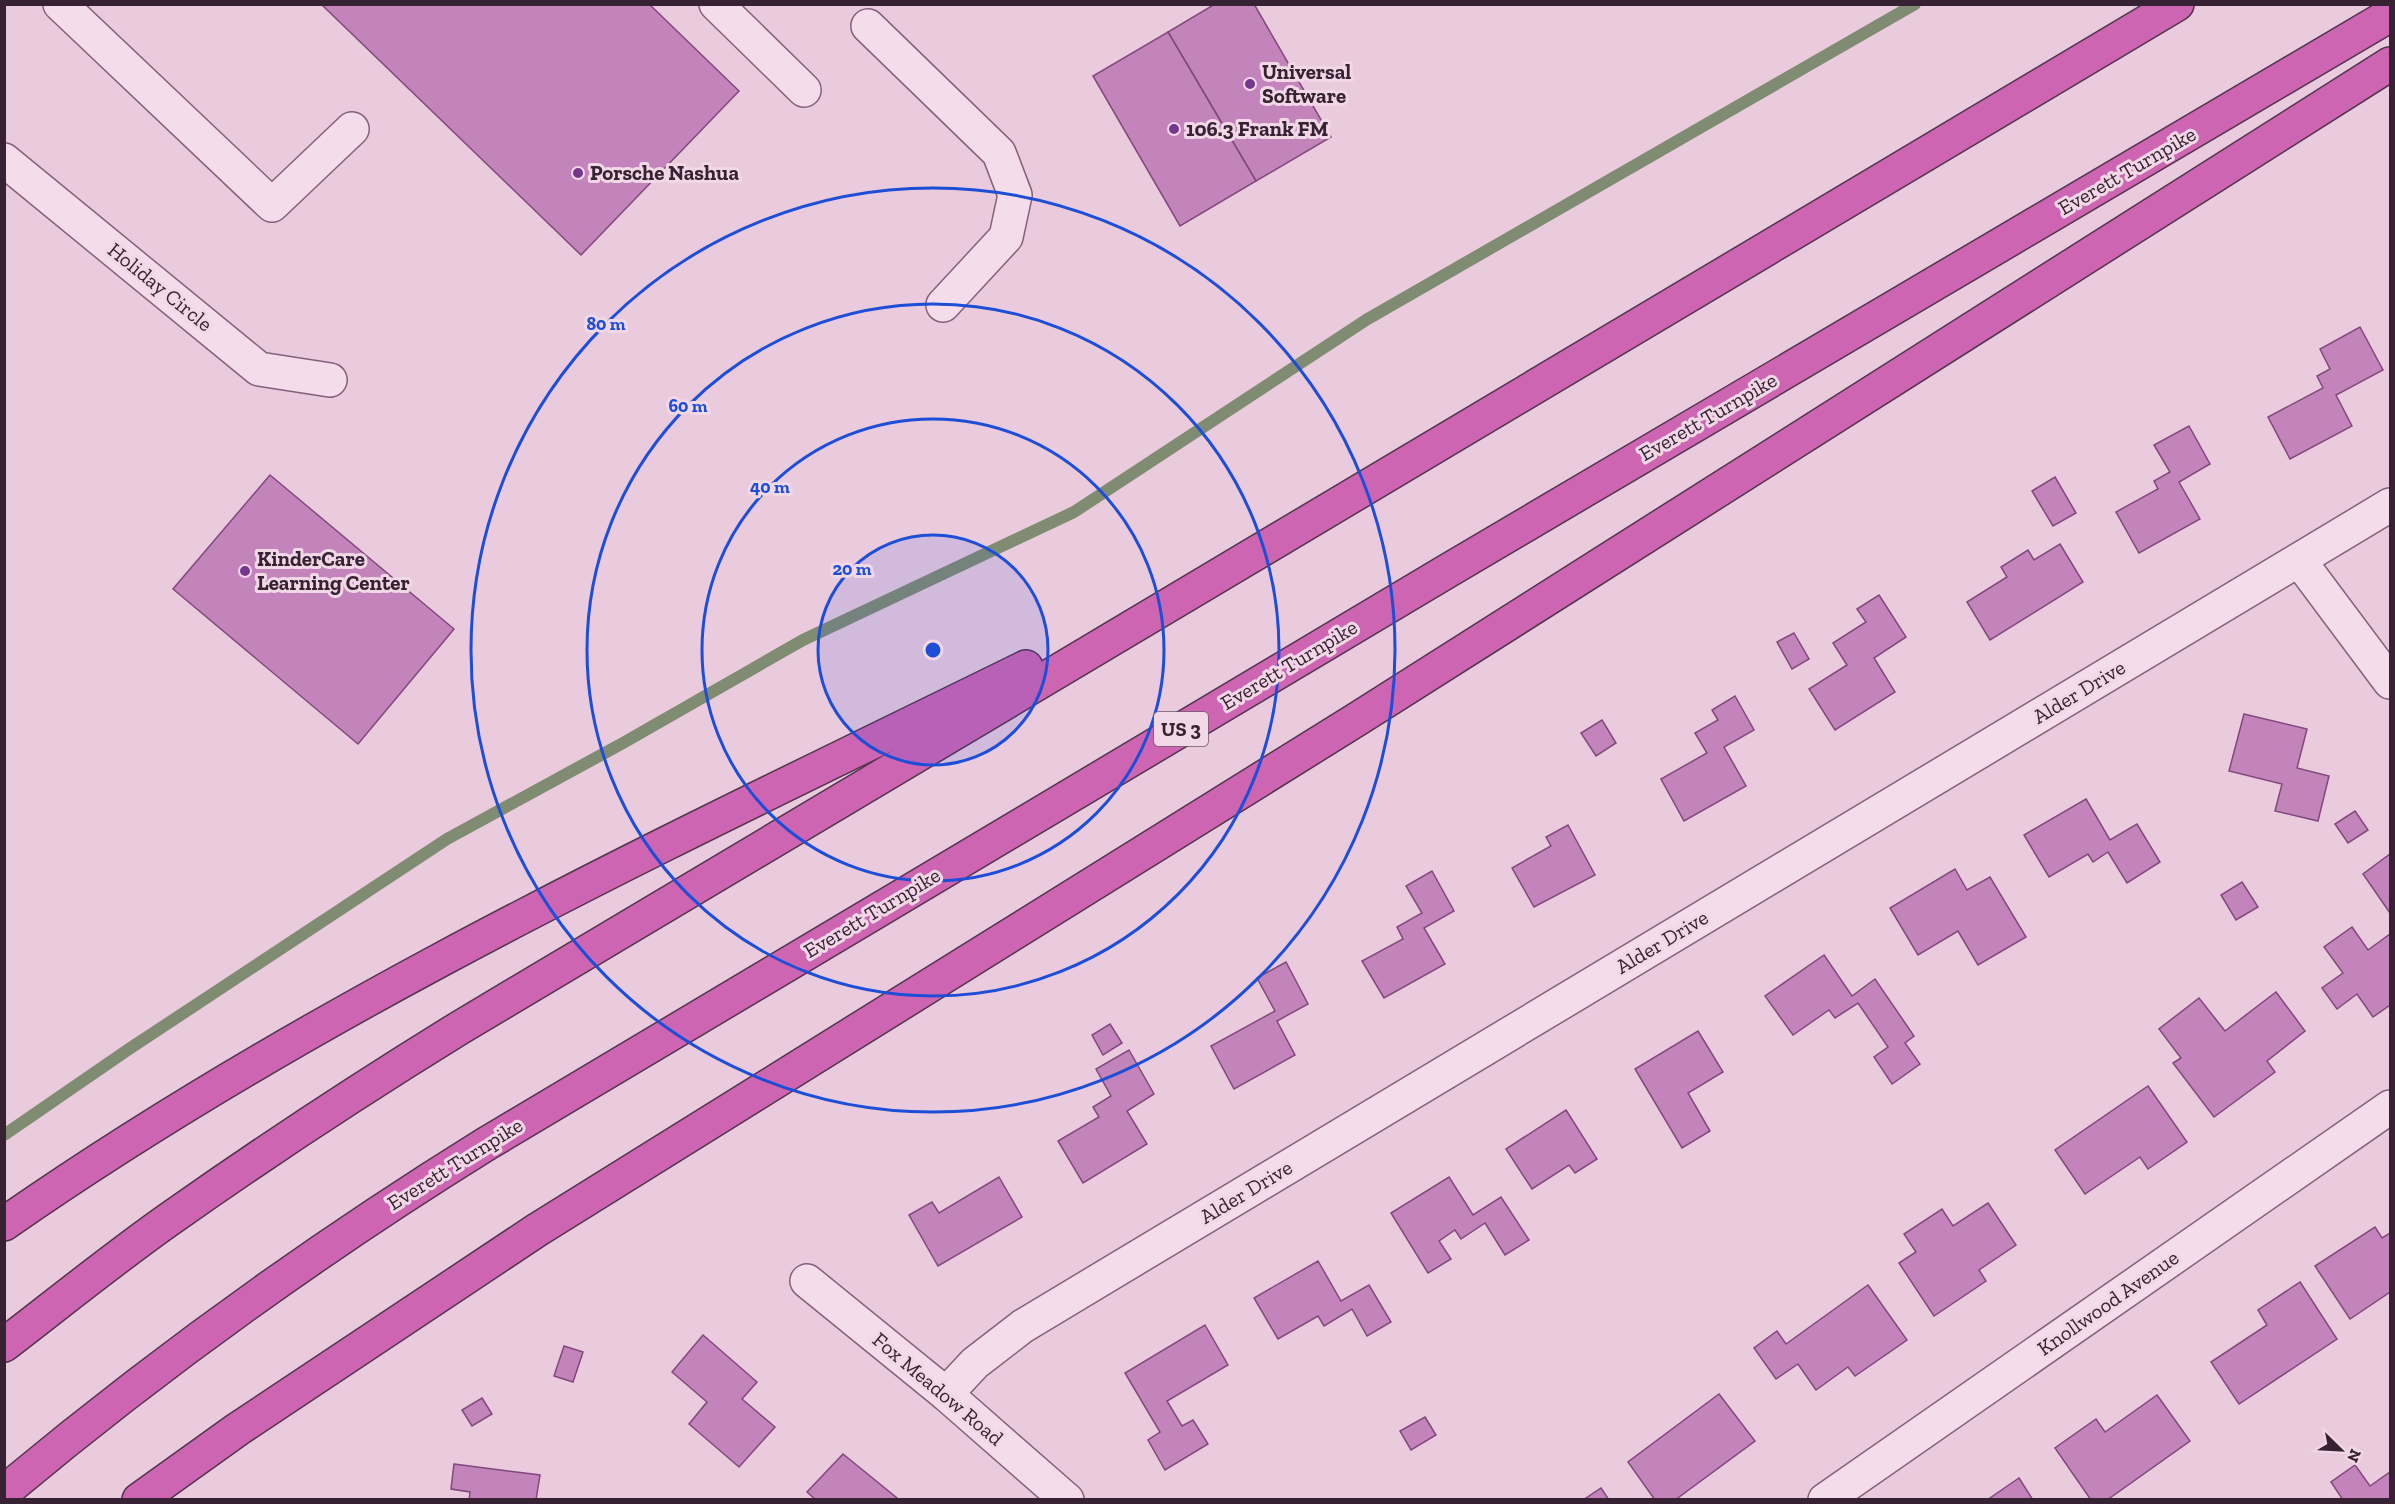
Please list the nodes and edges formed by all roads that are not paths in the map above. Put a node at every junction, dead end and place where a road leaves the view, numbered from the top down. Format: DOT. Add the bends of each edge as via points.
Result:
graph roads {
  1 [pos="60,4"];
  2 [pos="717,4"];
  3 [pos="2177,4"];
  4 [pos="2391,15"];
  5 [pos="868,26"];
  6 [pos="2391,64"];
  7 [pos="804,90"];
  8 [pos="352,129"];
  9 [pos="5,161"];
  10 [pos="943,305"];
  11 [pos="330,380"];
  12 [pos="2391,505"];
  13 [pos="2299,560"];
  14 [pos="1240,562"];
  15 [pos="2391,682"];
  16 [pos="2391,1107"];
  17 [pos="4,1224"];
  18 [pos="807,1281"];
  19 [pos="425,1304"];
  20 [pos="4,1345"];
  21 [pos="946,1394"];
  22 [pos="4,1492"];
  23 [pos="139,1500"];
  24 [pos="176,1500"];
  25 [pos="1067,1500"];
  26 [pos="1825,1500"];
  1 -- 8 [label="street" via="272,206"];
  2 -- 7 [label="street"];
  3 -- 14 [label="highway"];
  4 -- 22 [label="highway, Everett Turnpike / US 3" via="496,1138 368,1218 252,1299 143,1380"];
  5 -- 10 [label="street" via="999,153 1015,195 1006,237"];
  6 -- 19 [label="highway"];
  9 -- 11 [label="street, Holiday Circle" via="259,369"];
  12 -- 13 [label="street, Alder Drive"];
  13 -- 15 [label="street"];
  13 -- 21 [label="street, Alder Drive" via="1023,1326 975,1363"];
  14 -- 17 [label="highway" via="460,948 222,1082"];
  14 -- 20 [label="highway" via="342,1101 170,1219"];
  16 -- 26 [label="street, Knollwood Avenue"];
  18 -- 21 [label="street, Fox Meadow Road"];
  19 -- 23 [label="highway"];
  19 -- 24 [label="highway" via="265,1426"];
  21 -- 25 [label="street, Fox Meadow Road"];
}
